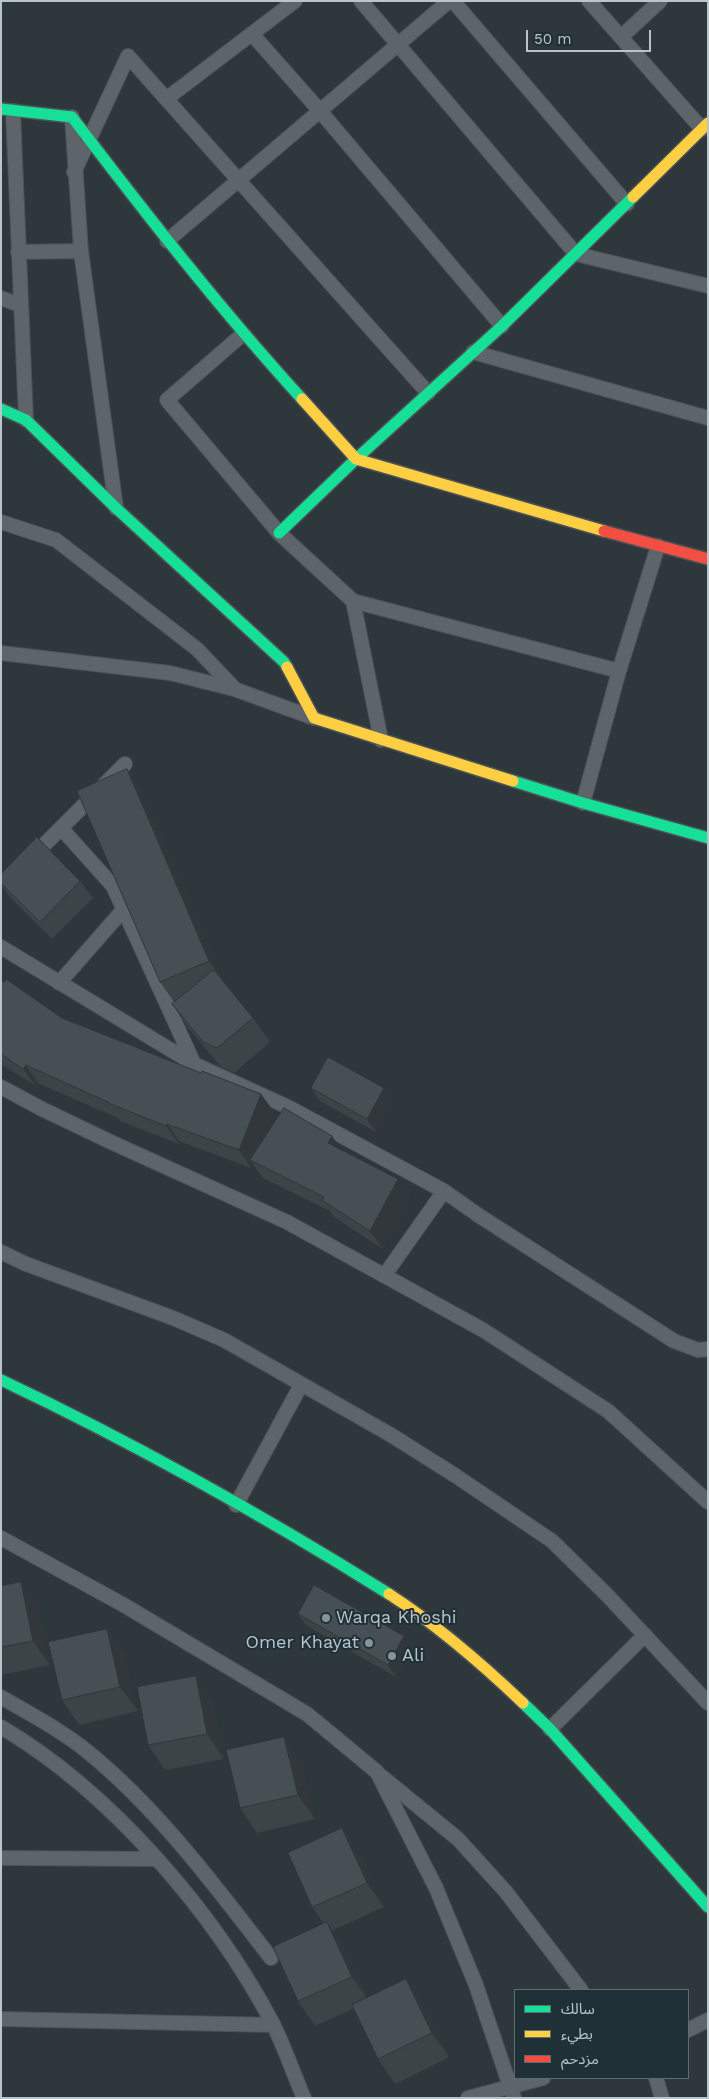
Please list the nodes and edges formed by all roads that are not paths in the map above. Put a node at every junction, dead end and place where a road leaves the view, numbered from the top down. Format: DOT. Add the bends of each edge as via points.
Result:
graph roads {
  1 [pos="294,1"];
  2 [pos="361,1"];
  3 [pos="449,1"];
  4 [pos="453,1"];
  5 [pos="589,1"];
  6 [pos="660,1"];
  7 [pos="252,34"];
  8 [pos="621,37"];
  9 [pos="398,44"];
  10 [pos="166,100"];
  11 [pos="7,110"];
  12 [pos="320,111"];
  13 [pos="72,117"];
  14 [pos="705,126"];
  15 [pos="89,138"];
  16 [pos="74,172"];
  17 [pos="239,181"];
  18 [pos="627,204"];
  19 [pos="167,241"];
  20 [pos="81,251"];
  21 [pos="18,252"];
  22 [pos="576,254"];
  23 [pos="708,286"];
  24 [pos="1,298"];
  25 [pos="20,305"];
  26 [pos="502,326"];
  27 [pos="243,334"];
  28 [pos="473,352"];
  29 [pos="428,393"];
  30 [pos="1,409"];
  31 [pos="708,418"];
  32 [pos="26,420"];
  33 [pos="356,459"];
  34 [pos="116,508"];
  35 [pos="1,522"];
  36 [pos="279,533"];
  37 [pos="658,546"];
  38 [pos="708,559"];
  39 [pos="353,601"];
  40 [pos="1,653"];
  41 [pos="619,671"];
  42 [pos="234,689"];
  43 [pos="314,718"];
  44 [pos="382,740"];
  45 [pos="125,764"];
  46 [pos="583,803"];
  47 [pos="61,828"];
  48 [pos="707,837"];
  49 [pos="21,867"];
  50 [pos="124,909"];
  51 [pos="1,947"];
  52 [pos="59,983"];
  53 [pos="194,1064"];
  54 [pos="1,1087"];
  55 [pos="444,1191"];
  56 [pos="1,1252"];
  57 [pos="384,1276"];
  58 [pos="708,1349"];
  59 [pos="1,1380"];
  60 [pos="301,1385"];
  61 [pos="708,1502"];
  62 [pos="236,1505"];
  63 [pos="1,1538"];
  64 [pos="645,1635"];
  65 [pos="1,1697"];
  66 [pos="708,1703"];
  67 [pos="1,1727"];
  68 [pos="550,1729"];
  69 [pos="377,1772"];
  70 [pos="1,1858"];
  71 [pos="157,1859"];
  72 [pos="708,1907"];
  73 [pos="271,1958"];
  74 [pos="580,1989"];
  75 [pos="1,2019"];
  76 [pos="708,2020"];
  77 [pos="273,2025"];
  78 [pos="689,2030"];
  79 [pos="541,2079"];
  80 [pos="656,2079"];
  81 [pos="512,2092"];
  82 [pos="304,2098"];
  83 [pos="468,2098"];
  84 [pos="662,2098"];
  1 -- 7 [label="street"];
  2 -- 9 [label="street"];
  3 -- 9 [label="street"];
  4 -- 18 [label="street"];
  5 -- 8 [label="street"];
  6 -- 8 [label="street"];
  7 -- 10 [label="street"];
  7 -- 12 [label="street"];
  8 -- 14 [label="street"];
  9 -- 12 [label="street"];
  9 -- 22 [label="street"];
  10 -- 15 [label="street" via="128,56"];
  10 -- 17 [label="street"];
  11 -- 13 [label="street"];
  11 -- 21 [label="street"];
  12 -- 17 [label="street"];
  12 -- 26 [label="street"];
  13 -- 15 [label="street"];
  13 -- 16 [label="street"];
  14 -- 18 [label="street"];
  15 -- 16 [label="street"];
  15 -- 19 [label="street"];
  16 -- 20 [label="street"];
  17 -- 19 [label="street"];
  17 -- 29 [label="street"];
  18 -- 22 [label="street"];
  19 -- 27 [label="street"];
  20 -- 21 [label="street"];
  20 -- 34 [label="street"];
  21 -- 25 [label="street"];
  22 -- 23 [label="street"];
  22 -- 26 [label="street"];
  24 -- 25 [label="street"];
  25 -- 32 [label="street"];
  26 -- 28 [label="street"];
  27 -- 33 [label="street"];
  27 -- 36 [label="street" via="167,400"];
  28 -- 29 [label="street"];
  28 -- 31 [label="street"];
  29 -- 33 [label="street"];
  30 -- 32 [label="street"];
  32 -- 34 [label="street"];
  33 -- 36 [label="street"];
  33 -- 37 [label="street"];
  34 -- 43 [label="street" via="284,662"];
  35 -- 42 [label="street" via="56,540 197,649"];
  36 -- 39 [label="street"];
  37 -- 38 [label="street"];
  37 -- 41 [label="street"];
  39 -- 41 [label="street"];
  39 -- 44 [label="street"];
  40 -- 42 [label="street" via="170,673"];
  41 -- 46 [label="street"];
  42 -- 43 [label="street"];
  43 -- 44 [label="street"];
  44 -- 46 [label="street"];
  45 -- 47 [label="street"];
  46 -- 48 [label="street"];
  47 -- 49 [label="street"];
  47 -- 50 [label="street" via="113,886"];
  50 -- 52 [label="street"];
  50 -- 53 [label="street"];
  51 -- 52 [label="street"];
  52 -- 53 [label="street"];
  53 -- 55 [label="street" via="288,1107"];
  54 -- 57 [label="street" via="113,1144 287,1222"];
  55 -- 57 [label="street"];
  55 -- 58 [label="street" via="674,1341 698,1350"];
  56 -- 60 [label="street" via="224,1340"];
  57 -- 61 [label="street" via="483,1330 608,1411"];
  59 -- 62 [label="street" via="73,1414"];
  60 -- 62 [label="street"];
  60 -- 64 [label="street" via="391,1435 544,1536"];
  62 -- 68 [label="street" via="420,1614"];
  63 -- 69 [label="street" via="122,1604 307,1714"];
  64 -- 66 [label="street"];
  64 -- 68 [label="street"];
  65 -- 73 [label="street" via="87,1751 131,1792 189,1853"];
  67 -- 71 [label="street" via="76,1781"];
  68 -- 72 [label="street"];
  69 -- 74 [label="street" via="458,1839 506,1892"];
  69 -- 81 [label="street" via="436,1888 476,1985"];
  70 -- 71 [label="street"];
  71 -- 77 [label="street" via="222,1940"];
  75 -- 77 [label="street"];
  76 -- 78 [label="street"];
  77 -- 82 [label="street"];
  79 -- 81 [label="street"];
  80 -- 84 [label="street"];
  81 -- 83 [label="street"];
}
